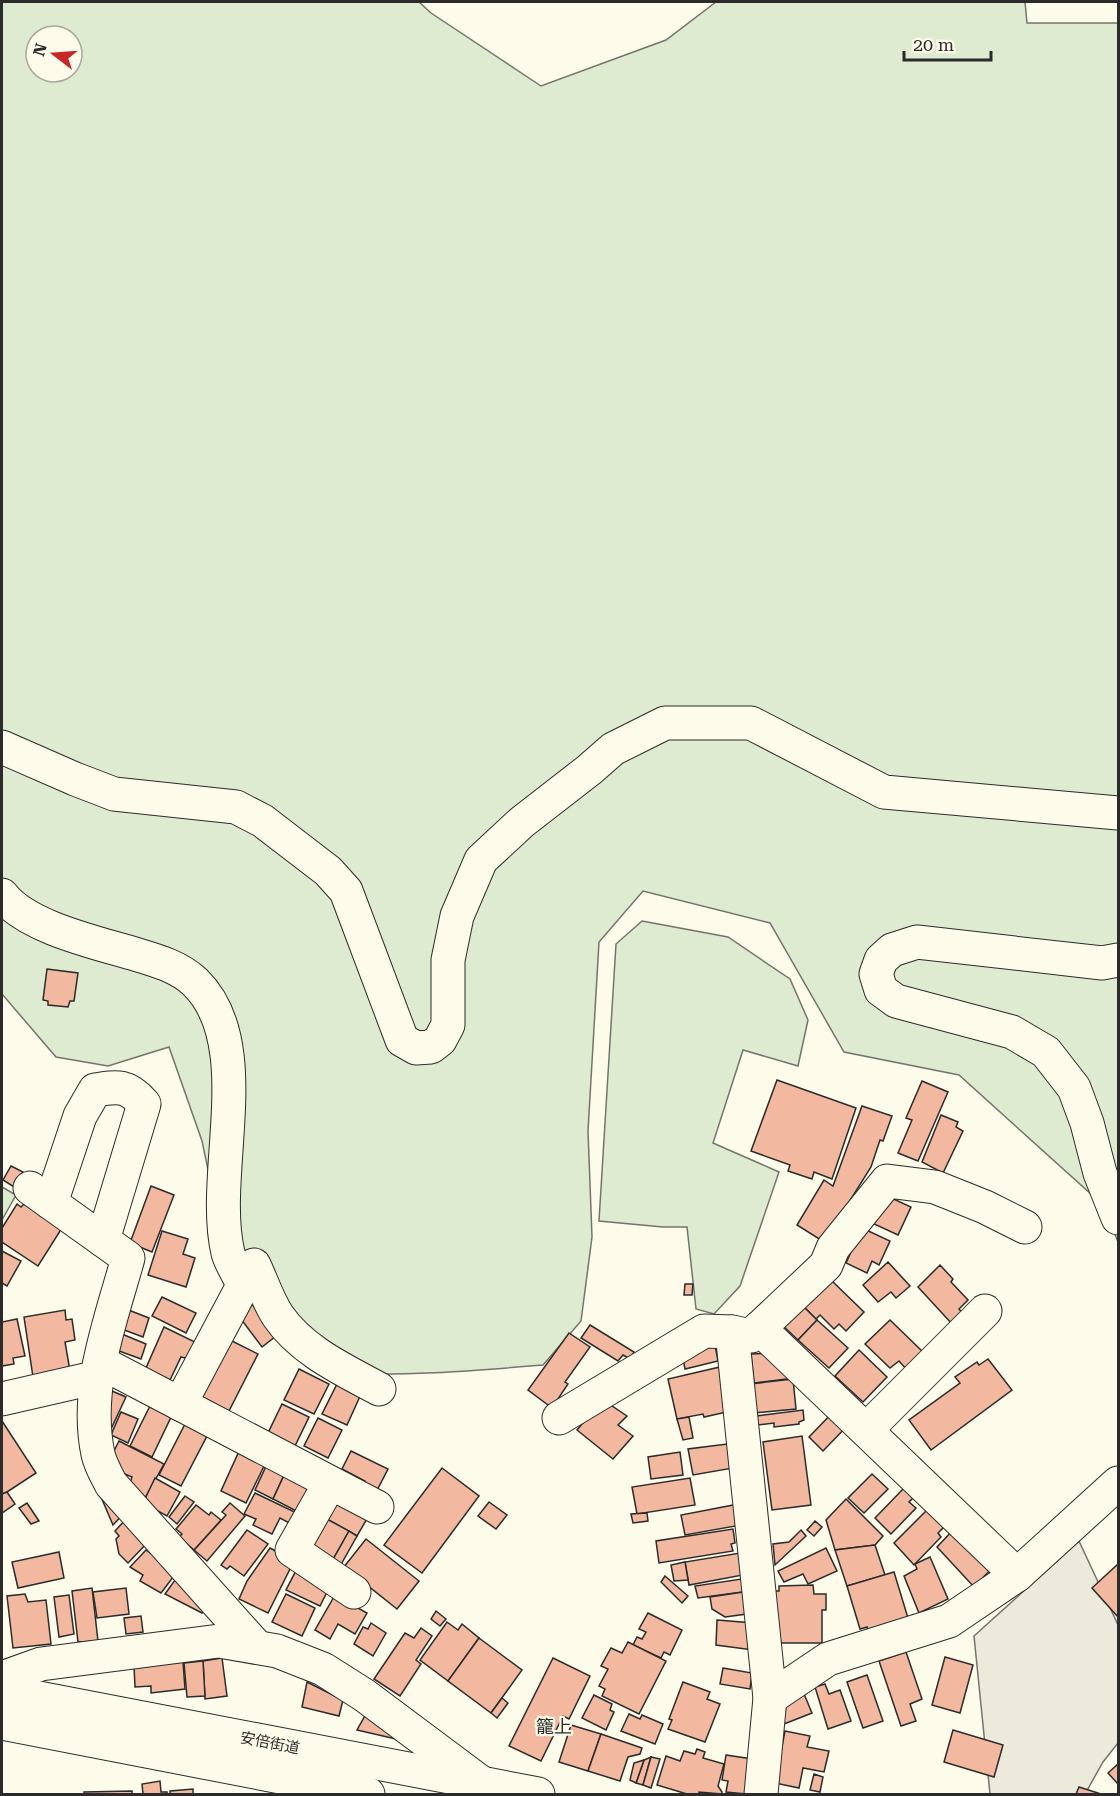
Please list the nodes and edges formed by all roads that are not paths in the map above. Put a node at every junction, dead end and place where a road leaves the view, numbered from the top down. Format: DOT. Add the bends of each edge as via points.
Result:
graph roads {
  1 [pos="2,747"];
  2 [pos="1119,813"];
  3 [pos="2,895"];
  4 [pos="1119,960"];
  5 [pos="1119,1218"];
  6 [pos="1025,1227"];
  7 [pos="103,1240"];
  8 [pos="244,1286"];
  9 [pos="985,1311"];
  10 [pos="746,1330"];
  11 [pos="99,1369"];
  12 [pos="379,1389"];
  13 [pos="2,1399"];
  14 [pos="180,1404"];
  15 [pos="559,1418"];
  16 [pos="866,1430"];
  17 [pos="330,1483"];
  18 [pos="1119,1483"];
  19 [pos="377,1507"];
  20 [pos="1017,1575"];
  21 [pos="354,1592"];
  22 [pos="256,1647"];
  23 [pos="2,1678"];
  24 [pos="2,1691"];
  25 [pos="770,1698"];
  26 [pos="2,1723"];
  27 [pos="483,1784"];
  28 [pos="368,1794"];
  29 [pos="538,1794"];
  30 [pos="761,1794"];
  1 -- 2 [label="street" via="114,794 236,807 263,821 328,871 346,891 402,1040 416,1048 431,1047 448,1025 448,960 458,916 481,860 613,749 665,723 751,723 884,792"];
  3 -- 8 [label="street" via="30,918 57,930 179,970 206,996 216,1014 228,1067 224,1214 229,1253"];
  4 -- 5 [label="street" via="1102,963 917,942 892,950 881,960 876,974 881,990 896,1001 1012,1032 1046,1052 1074,1088 1100,1173"];
  6 -- 10 [label="street" via="934,1186 887,1181 833,1248 826,1264"];
  7 -- 7 [label="street" via="41,1196 95,1090 114,1087 134,1092 144,1104"];
  7 -- 11 [label="street" via="128,1258"];
  8 -- 12 [label="street" via="255,1266 278,1316 295,1335 331,1363"];
  8 -- 14 [label="street"];
  9 -- 16 [label="street"];
  10 -- 15 [label="street" via="704,1331"];
  10 -- 16 [label="street"];
  10 -- 25 [label="street"];
  11 -- 13 [label="street"];
  11 -- 14 [label="street"];
  11 -- 22 [label="street" via="94,1420 98,1455 111,1484"];
  14 -- 17 [label="street"];
  16 -- 20 [label="street"];
  17 -- 19 [label="street"];
  17 -- 21 [label="street" via="292,1550"];
  18 -- 20 [label="street"];
  20 -- 25 [label="street" via="949,1621 828,1659"];
  22 -- 23 [label="street" via="219,1641 41,1664"];
  22 -- 27 [label="street" via="323,1669"];
  24 -- 27 [label="street, 安倍街道"];
  25 -- 30 [label="street"];
  26 -- 28 [label="street"];
  27 -- 29 [label="street, 安倍街道"];
}
